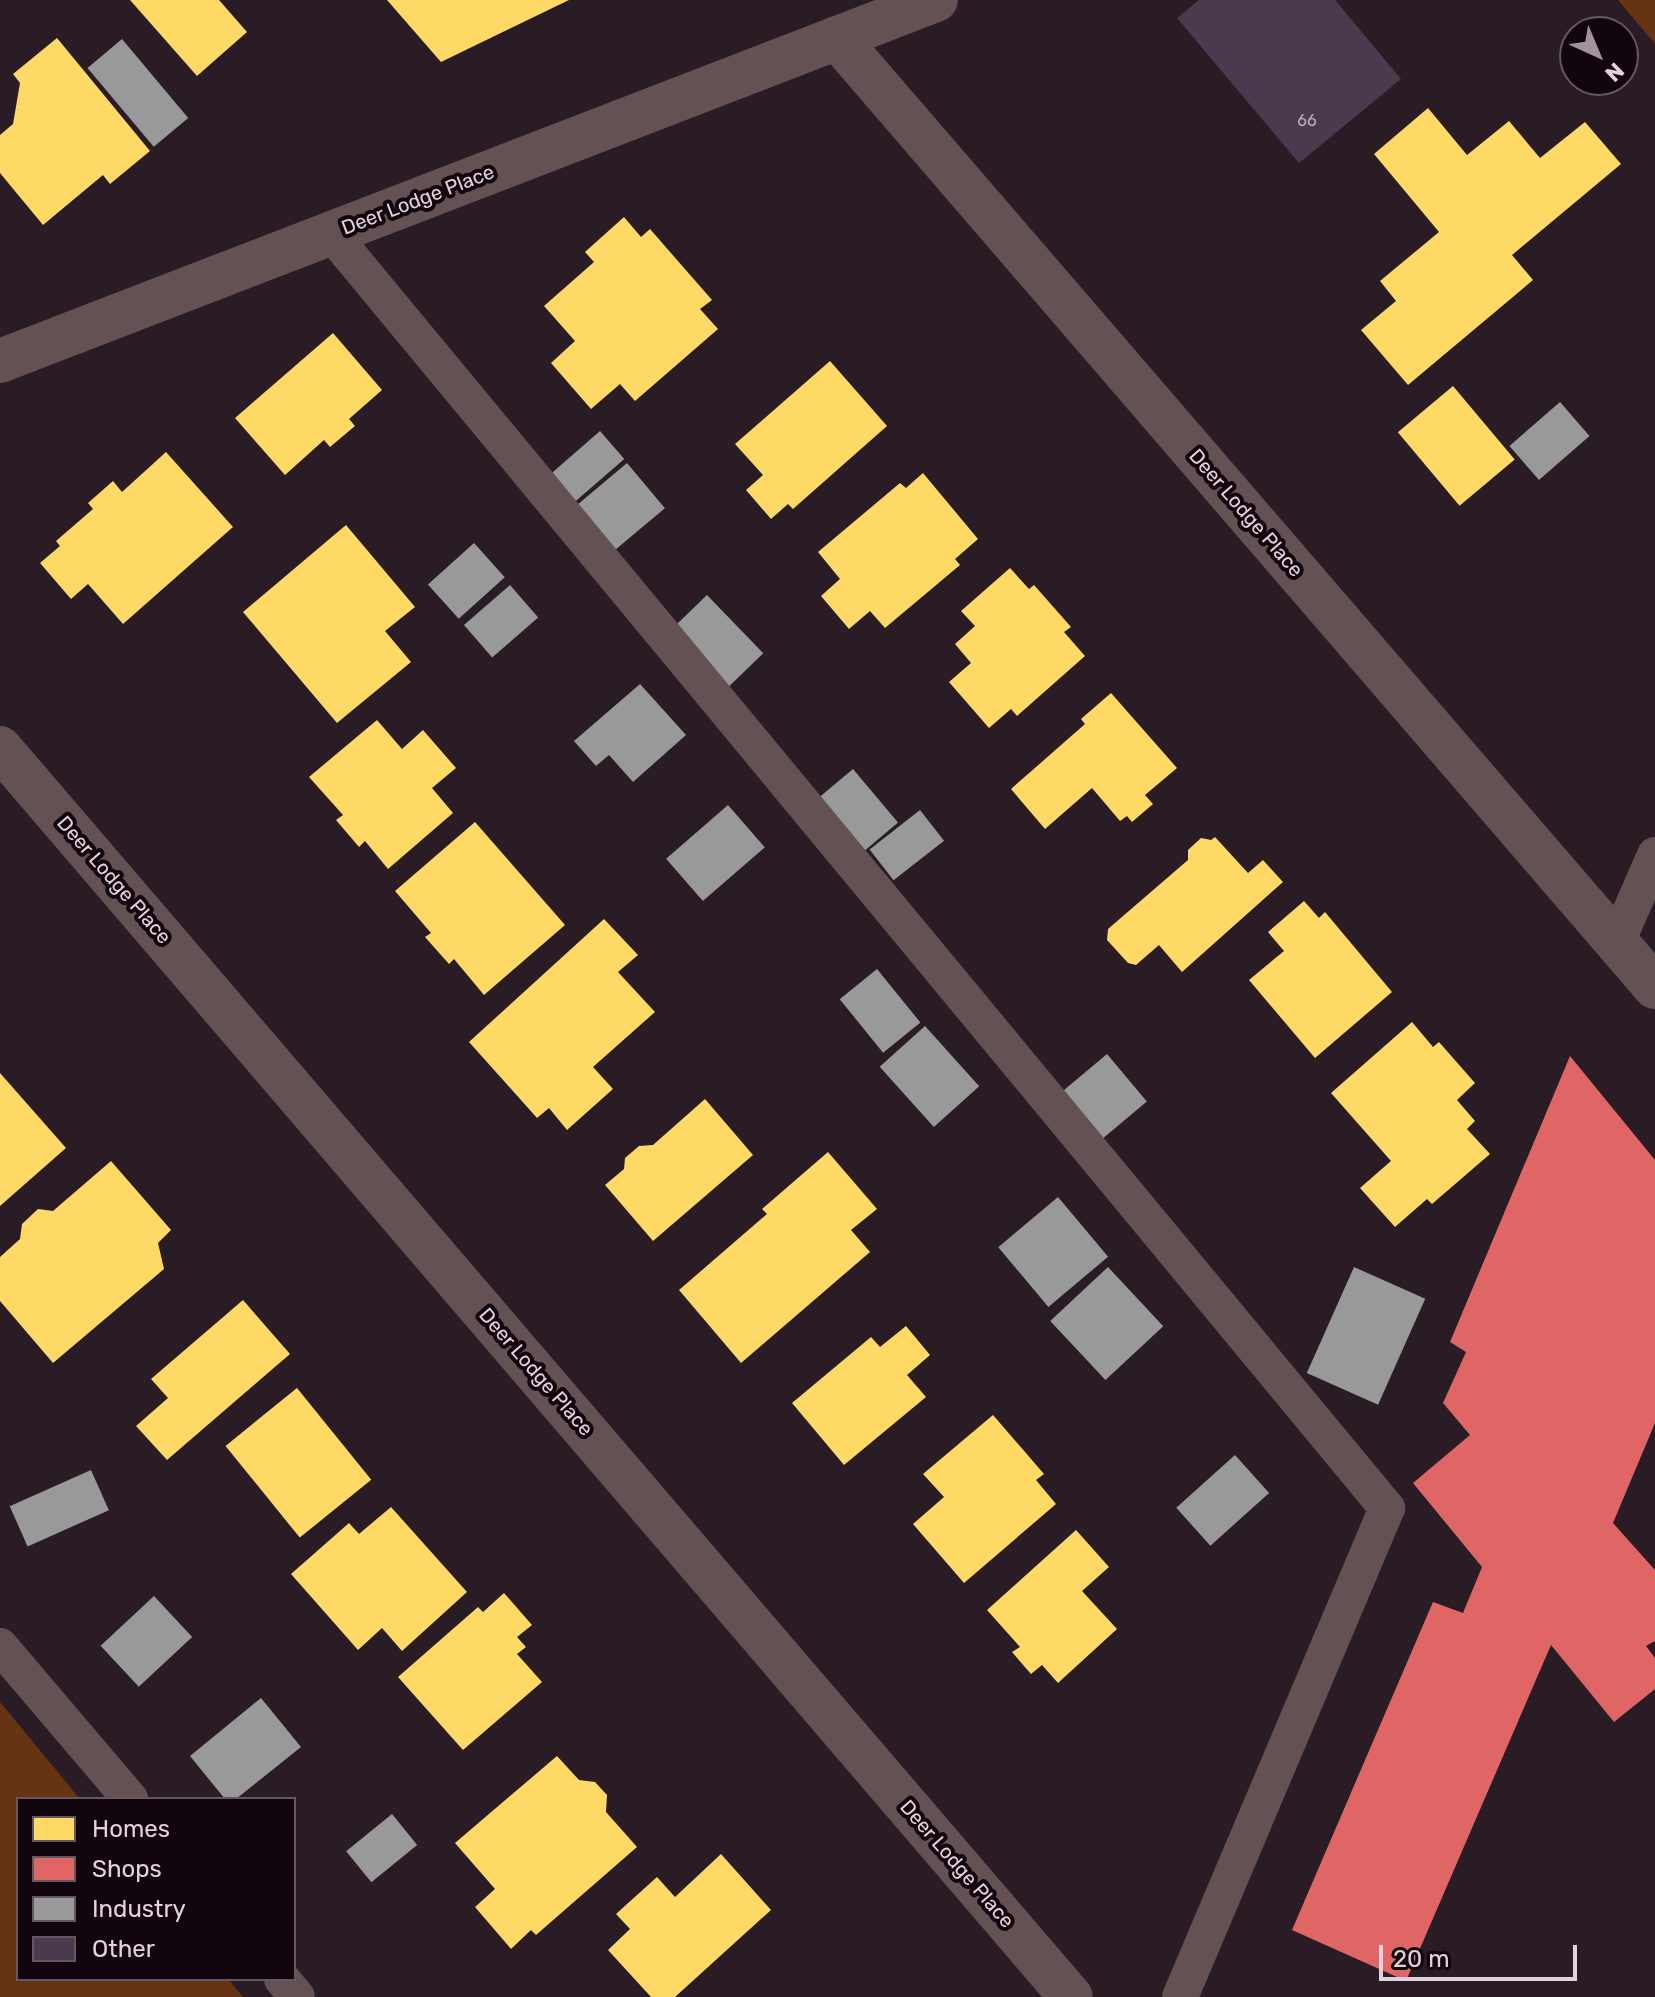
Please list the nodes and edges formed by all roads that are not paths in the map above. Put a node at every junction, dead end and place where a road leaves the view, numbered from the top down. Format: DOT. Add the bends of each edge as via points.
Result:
graph roads {
  1 [pos="936,0"];
  2 [pos="837,38"];
  3 [pos="331,233"];
  4 [pos="0,361"];
  5 [pos="0,748"];
  6 [pos="1655,855"];
  7 [pos="1617,942"];
  8 [pos="1655,987"];
  9 [pos="0,1646"];
  10 [pos="128,1797"];
  11 [pos="284,1981"];
  12 [pos="297,1997"];
  13 [pos="1071,1997"];
  14 [pos="1180,1997"];
  1 -- 2 [label="street, Deer Lodge Place"];
  2 -- 3 [label="street, Deer Lodge Place"];
  2 -- 7 [label="street, Deer Lodge Place"];
  3 -- 4 [label="street, Deer Lodge Place"];
  3 -- 14 [label="lane" via="1387,1508"];
  5 -- 13 [label="street, Deer Lodge Place"];
  6 -- 7 [label="lane"];
  7 -- 8 [label="street, Deer Lodge Place"];
  9 -- 10 [label="lane"];
  11 -- 12 [label="lane"];
}
